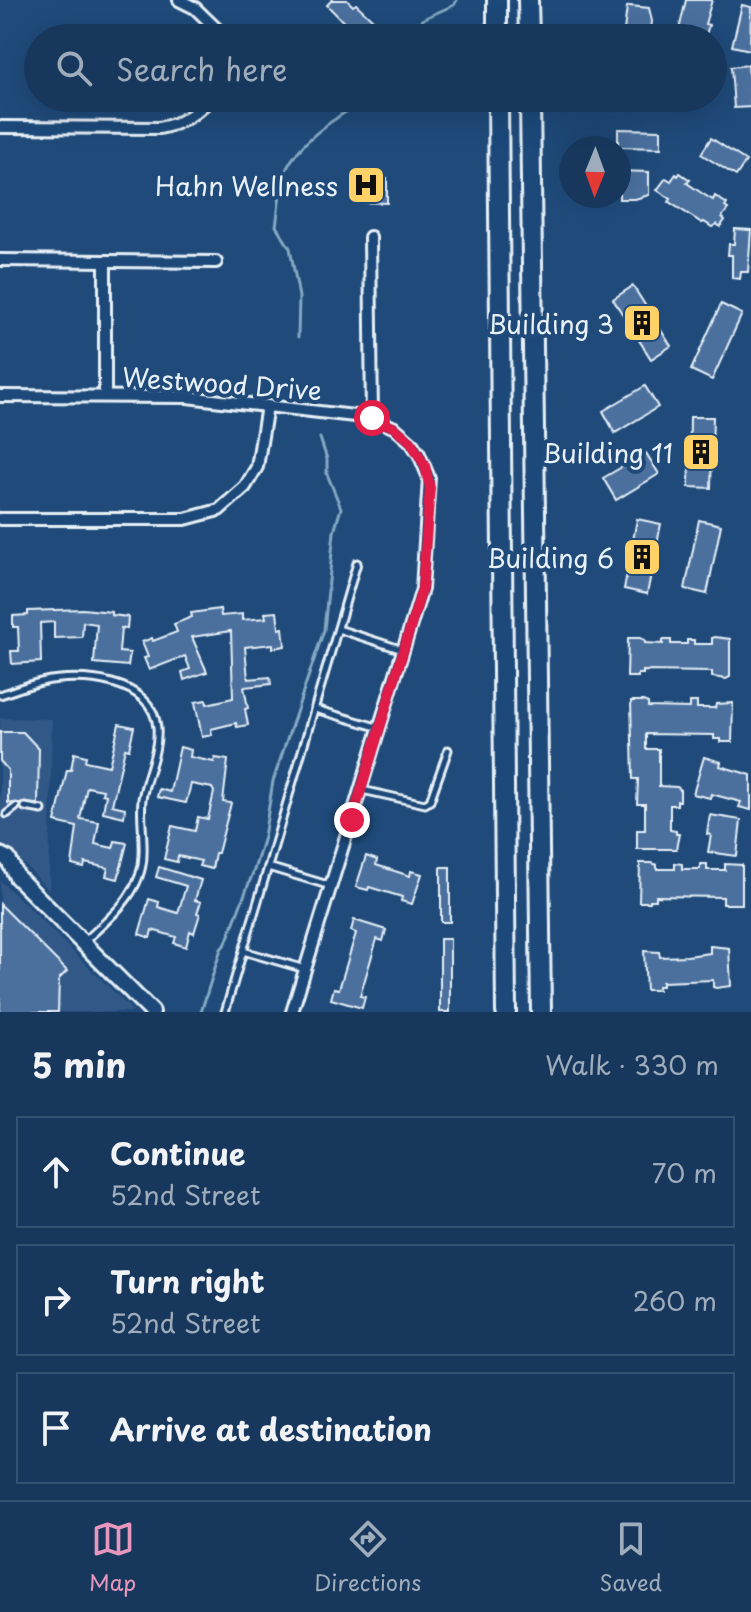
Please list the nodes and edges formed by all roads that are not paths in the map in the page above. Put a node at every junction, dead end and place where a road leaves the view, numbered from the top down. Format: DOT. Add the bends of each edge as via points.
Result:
graph roads {
  1 [pos="179,0"];
  2 [pos="497,0"];
  3 [pos="528,0"];
  4 [pos="212,24"];
  5 [pos="497,24"];
  6 [pos="529,24"];
  7 [pos="196,112"];
  8 [pos="498,112"];
  9 [pos="530,112"];
  10 [pos="0,127"];
  11 [pos="370,237"];
  12 [pos="0,260"];
  13 [pos="105,261"];
  14 [pos="216,262"];
  15 [pos="0,396"];
  16 [pos="105,396"];
  17 [pos="267,406"];
  18 [pos="372,418"];
  19 [pos="0,519"];
  20 [pos="357,563"];
  21 [pos="338,629"];
  22 [pos="404,650"];
  23 [pos="0,695"];
  24 [pos="315,709"];
  25 [pos="381,728"];
  26 [pos="448,750"];
  27 [pos="362,790"];
  28 [pos="16,807"];
  29 [pos="25,807"];
  30 [pos="42,810"];
  31 [pos="7,814"];
  32 [pos="0,855"];
  33 [pos="268,867"];
  34 [pos="0,872"];
  35 [pos="17,877"];
  36 [pos="332,886"];
  37 [pos="83,943"];
  38 [pos="243,951"];
  39 [pos="306,970"];
  40 [pos="152,1012"];
  41 [pos="225,1012"];
  42 [pos="292,1012"];
  43 [pos="506,1012"];
  44 [pos="541,1012"];
  1 -- 4 [label="street"];
  2 -- 5 [label="highway"];
  3 -- 6 [label="highway"];
  7 -- 10 [label="street" via="159,128"];
  8 -- 43 [label="highway"];
  9 -- 44 [label="highway"];
  11 -- 18 [label="street"];
  12 -- 13 [label="street"];
  13 -- 14 [label="street"];
  13 -- 16 [label="street"];
  15 -- 16 [label="street, Westwood Drive"];
  16 -- 17 [label="street, Westwood Drive" via="187,397"];
  17 -- 18 [label="street, Westwood Drive"];
  17 -- 19 [label="street" via="257,467 245,487 219,510 185,519"];
  18 -- 22 [label="street, Westwood Drive" via="411,442 429,478 422,589"];
  20 -- 21 [label="lane"];
  21 -- 22 [label="lane"];
  21 -- 24 [label="lane"];
  22 -- 25 [label="street, Westwood Drive"];
  23 -- 37 [label="lane" via="41,682 103,682 141,696 156,720 157,742 142,802 144,853 137,885"];
  24 -- 25 [label="lane"];
  24 -- 33 [label="lane"];
  25 -- 27 [label="street, Westwood Drive"];
  26 -- 27 [label="lane" via="425,804"];
  27 -- 36 [label="street, Westwood Drive"];
  28 -- 31 [label="lane"];
  29 -- 30 [label="lane"];
  32 -- 35 [label="main road"];
  33 -- 36 [label="lane"];
  33 -- 38 [label="lane"];
  34 -- 35 [label="main road"];
  35 -- 37 [label="main road"];
  36 -- 39 [label="street, Westwood Drive"];
  37 -- 40 [label="main road"];
  38 -- 39 [label="lane"];
  38 -- 41 [label="lane"];
  39 -- 42 [label="street, Westwood Drive"];
}
